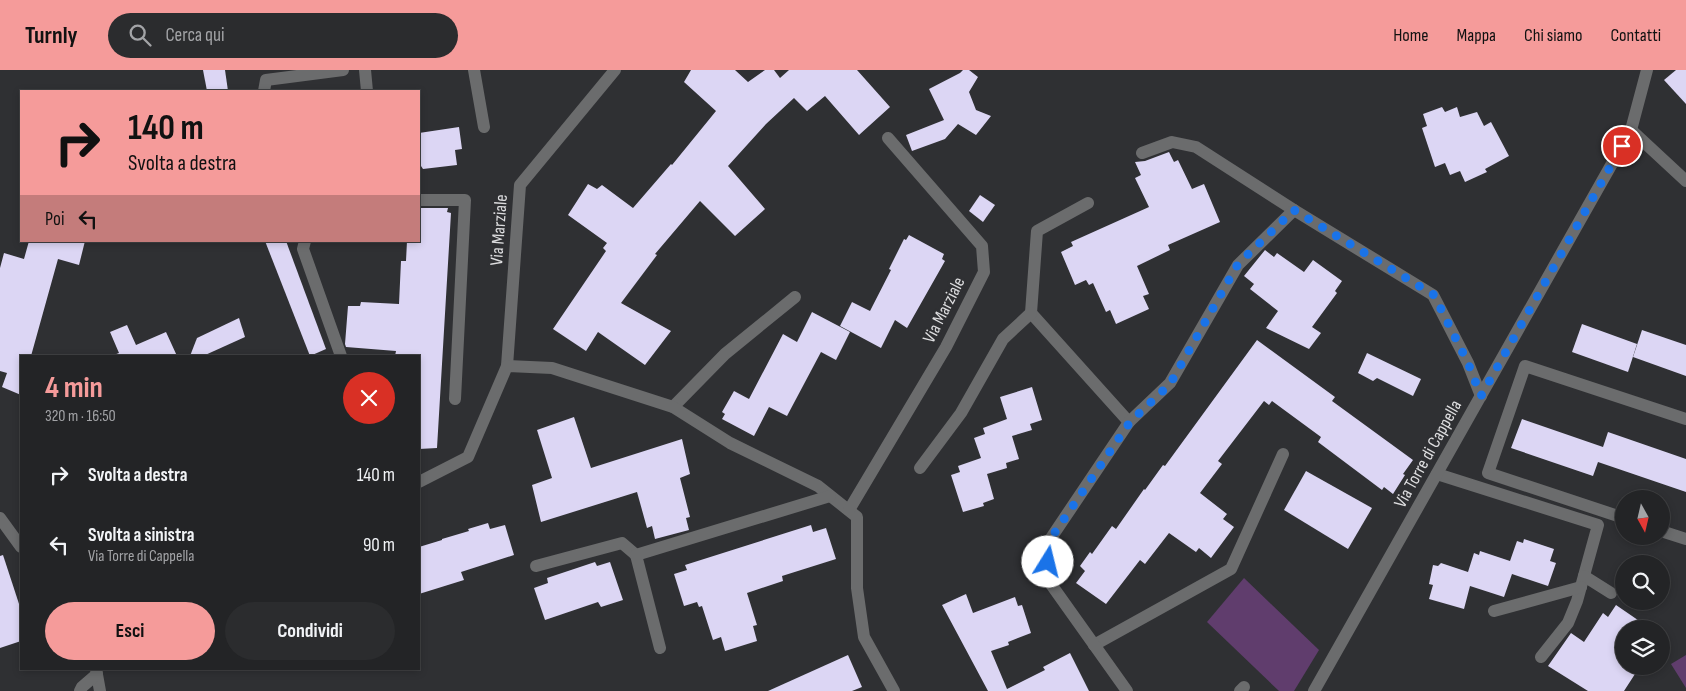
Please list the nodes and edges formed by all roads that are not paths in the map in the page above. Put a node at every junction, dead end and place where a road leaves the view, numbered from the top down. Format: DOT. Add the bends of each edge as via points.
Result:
graph roads {
  1 [pos="343,70"];
  2 [pos="365,70"];
  3 [pos="474,70"];
  4 [pos="615,70"];
  5 [pos="1647,70"];
  6 [pos="264,90"];
  7 [pos="367,90"];
  8 [pos="484,127"];
  9 [pos="1631,130"];
  10 [pos="888,138"];
  11 [pos="1142,153"];
  12 [pos="1686,181"];
  13 [pos="420,200"];
  14 [pos="1088,203"];
  15 [pos="1294,210"];
  16 [pos="305,242"];
  17 [pos="796,297"];
  18 [pos="1031,314"];
  19 [pos="341,355"];
  20 [pos="507,366"];
  21 [pos="1481,396"];
  22 [pos="455,399"];
  23 [pos="674,407"];
  24 [pos="1686,419"];
  25 [pos="1130,422"];
  26 [pos="1283,454"];
  27 [pos="920,468"];
  28 [pos="1437,474"];
  29 [pos="420,481"];
  30 [pos="830,496"];
  31 [pos="849,510"];
  32 [pos="1615,515"];
  33 [pos="0,518"];
  34 [pos="1670,534"];
  35 [pos="1686,539"];
  36 [pos="20,546"];
  37 [pos="636,555"];
  38 [pos="536,566"];
  39 [pos="1583,582"];
  40 [pos="1611,593"];
  41 [pos="1494,611"];
  42 [pos="1094,646"];
  43 [pos="660,648"];
  44 [pos="1541,657"];
  45 [pos="97,671"];
  46 [pos="80,691"];
  47 [pos="100,691"];
  48 [pos="894,691"];
  49 [pos="1127,691"];
  50 [pos="1314,691"];
  1 -- 6 [label="street" via="266,80"];
  2 -- 7 [label="street"];
  3 -- 8 [label="street"];
  4 -- 20 [label="street, Via Marziale" via="520,185"];
  5 -- 9 [label="street, Via Torre di Cappella"];
  9 -- 12 [label="street"];
  9 -- 21 [label="street, Via Torre di Cappella"];
  10 -- 31 [label="street, Via Marziale" via="982,246 984,272 946,347"];
  11 -- 15 [label="street" via="1172,142 1196,147"];
  13 -- 22 [label="street" via="465,200"];
  14 -- 18 [label="street" via="1037,231"];
  15 -- 21 [label="street" via="1434,295"];
  15 -- 25 [label="street" via="1238,264 1170,384"];
  16 -- 19 [label="street" via="303,250"];
  17 -- 23 [label="street" via="725,354"];
  18 -- 25 [label="street"];
  18 -- 27 [label="street" via="1003,339 961,413"];
  20 -- 23 [label="street" via="552,368"];
  20 -- 29 [label="street, Via Marziale" via="468,457"];
  21 -- 28 [label="street, Via Torre di Cappella"];
  23 -- 30 [label="street" via="730,443 818,486"];
  24 -- 32 [label="street" via="1525,366 1488,473"];
  25 -- 42 [label="street" via="1047,544 1048,580"];
  26 -- 42 [label="street" via="1231,569"];
  28 -- 39 [label="street" via="1598,524"];
  28 -- 50 [label="street, Via Torre di Cappella"];
  30 -- 31 [label="street"];
  30 -- 37 [label="street"];
  31 -- 48 [label="street" via="857,517 857,588 864,636"];
  33 -- 36 [label="street"];
  34 -- 35 [label="street"];
  37 -- 38 [label="street" via="622,543"];
  37 -- 43 [label="street"];
  39 -- 40 [label="street"];
  39 -- 41 [label="street"];
  39 -- 44 [label="street" via="1568,623"];
  42 -- 49 [label="street"];
  45 -- 46 [label="street"];
  45 -- 47 [label="street"];
}
